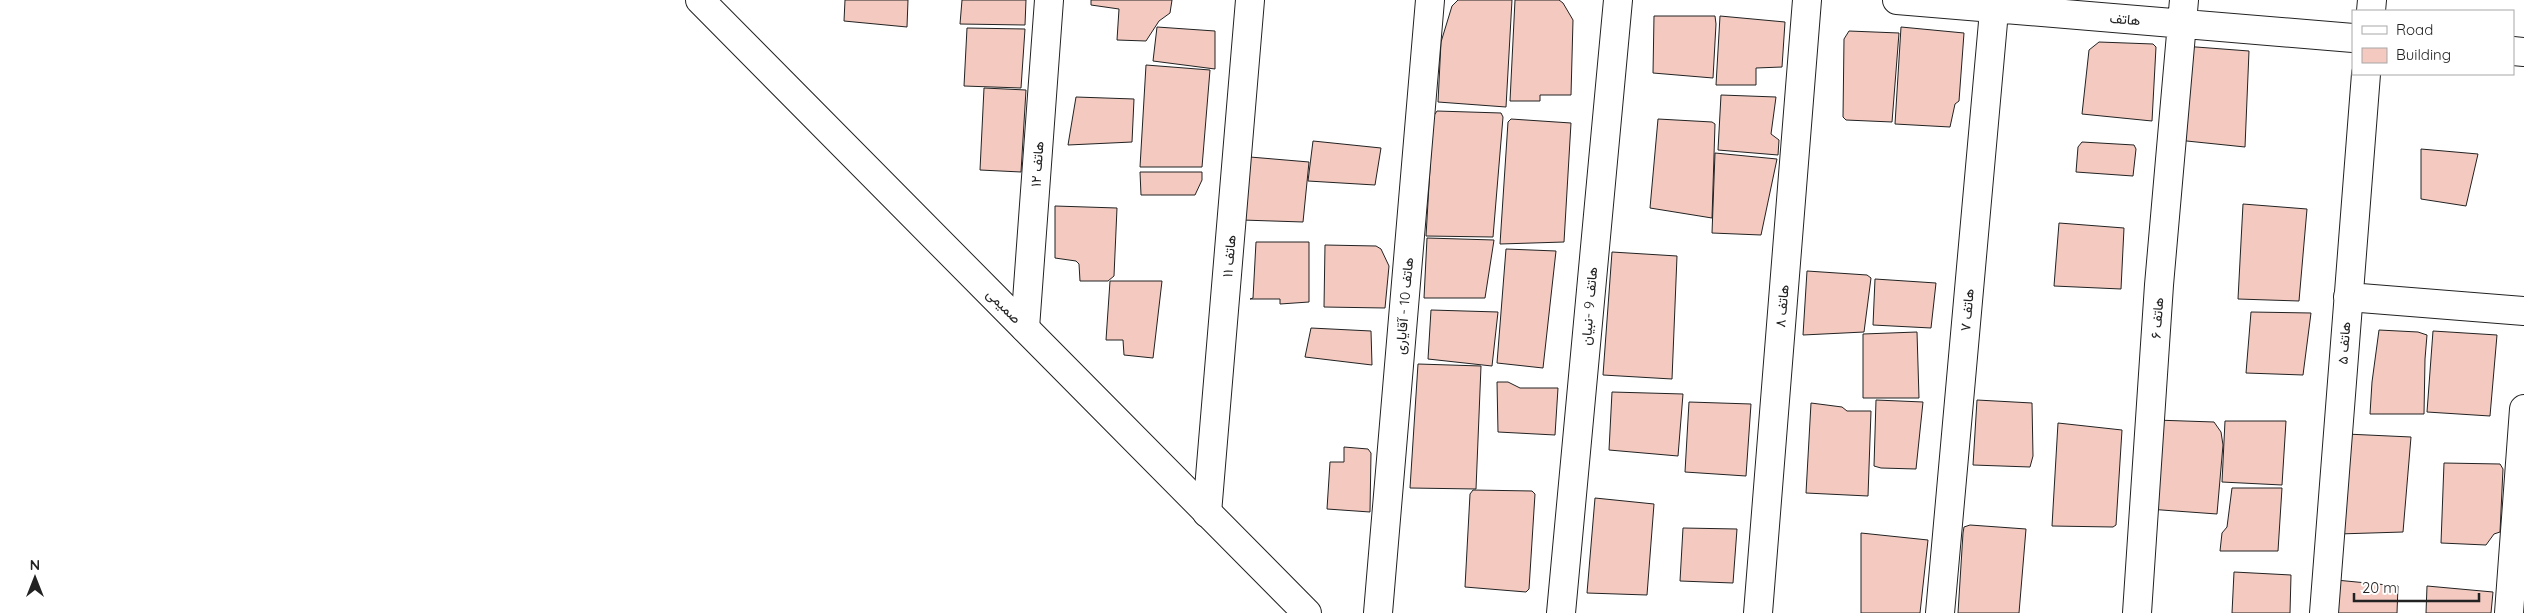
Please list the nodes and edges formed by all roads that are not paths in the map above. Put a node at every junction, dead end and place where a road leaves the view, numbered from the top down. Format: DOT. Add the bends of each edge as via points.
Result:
graph roads {
  1 [pos="700,0"];
  2 [pos="1049,0"];
  3 [pos="1250,0"];
  4 [pos="1430,0"];
  5 [pos="1618,0"];
  6 [pos="1807,0"];
  7 [pos="1898,0"];
  8 [pos="1994,4"];
  9 [pos="2183,12"];
  10 [pos="2352,38"];
  11 [pos="2366,75"];
  12 [pos="2348,297"];
  13 [pos="2524,311"];
  14 [pos="1025,328"];
  15 [pos="2524,409"];
  16 [pos="1207,513"];
  17 [pos="1307,613"];
  18 [pos="1378,613"];
  19 [pos="1561,613"];
  20 [pos="1758,613"];
  21 [pos="1940,613"];
  22 [pos="2137,613"];
  23 [pos="2324,613"];
  24 [pos="2508,613"];
  1 -- 14 [label="street, صمیمی"];
  2 -- 14 [label="street, هاتف ۱۲"];
  3 -- 16 [label="street, هاتف ۱۱"];
  4 -- 18 [label="street, هاتف 10 - آقایاری"];
  5 -- 19 [label="street, هاتف 9 -نبیان"];
  6 -- 20 [label="street, هاتف ۸"];
  7 -- 8 [label="street, هاتف"];
  8 -- 9 [label="street, هاتف"];
  8 -- 21 [label="street, هاتف ۷"];
  9 -- 10 [label="street, هاتف"];
  9 -- 22 [label="street, هاتف ۶" via="2159,285"];
  11 -- 12 [label="street, هاتف ۵"];
  12 -- 13 [label="street"];
  12 -- 23 [label="street, هاتف ۵"];
  14 -- 16 [label="street, صمیمی"];
  15 -- 24 [label="street"];
  16 -- 17 [label="street, صمیمی"];
}
